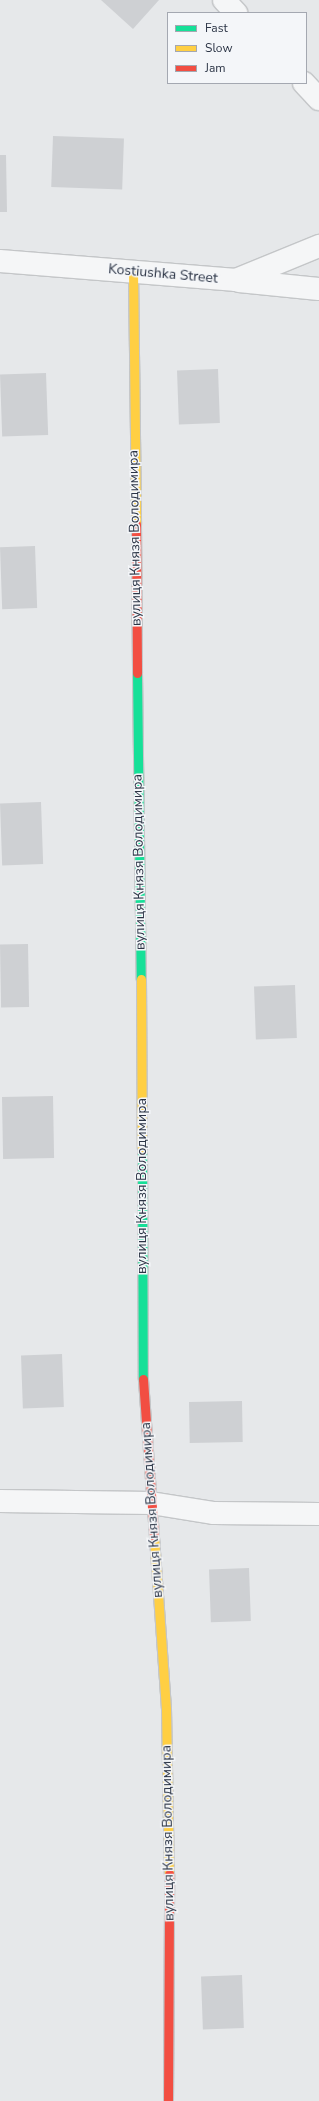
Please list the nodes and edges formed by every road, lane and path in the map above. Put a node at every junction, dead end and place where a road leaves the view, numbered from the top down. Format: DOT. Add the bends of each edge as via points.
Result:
graph roads {
  1 [pos="224,0"];
  2 [pos="235,12"];
  3 [pos="305,84"];
  4 [pos="319,99"];
  5 [pos="319,246"];
  6 [pos="0,261"];
  7 [pos="133,271"];
  8 [pos="236,280"];
  9 [pos="319,289"];
  10 [pos="0,1501"];
  11 [pos="151,1503"];
  12 [pos="319,1514"];
  13 [pos="168,2101"];
  1 -- 2 [label="street"];
  3 -- 4 [label="street"];
  5 -- 8 [label="street, Kostiushka Street"];
  6 -- 7 [label="street, Kostiushka Street"];
  7 -- 8 [label="street, Kostiushka Street"];
  7 -- 11 [label="street, вулиця Князя Володимира" via="142,1098 140,1356"];
  8 -- 9 [label="street"];
  10 -- 11 [label="street"];
  11 -- 12 [label="street" via="214,1513"];
  11 -- 13 [label="street, вулиця Князя Володимира" via="166,1708 170,1920"];
}
